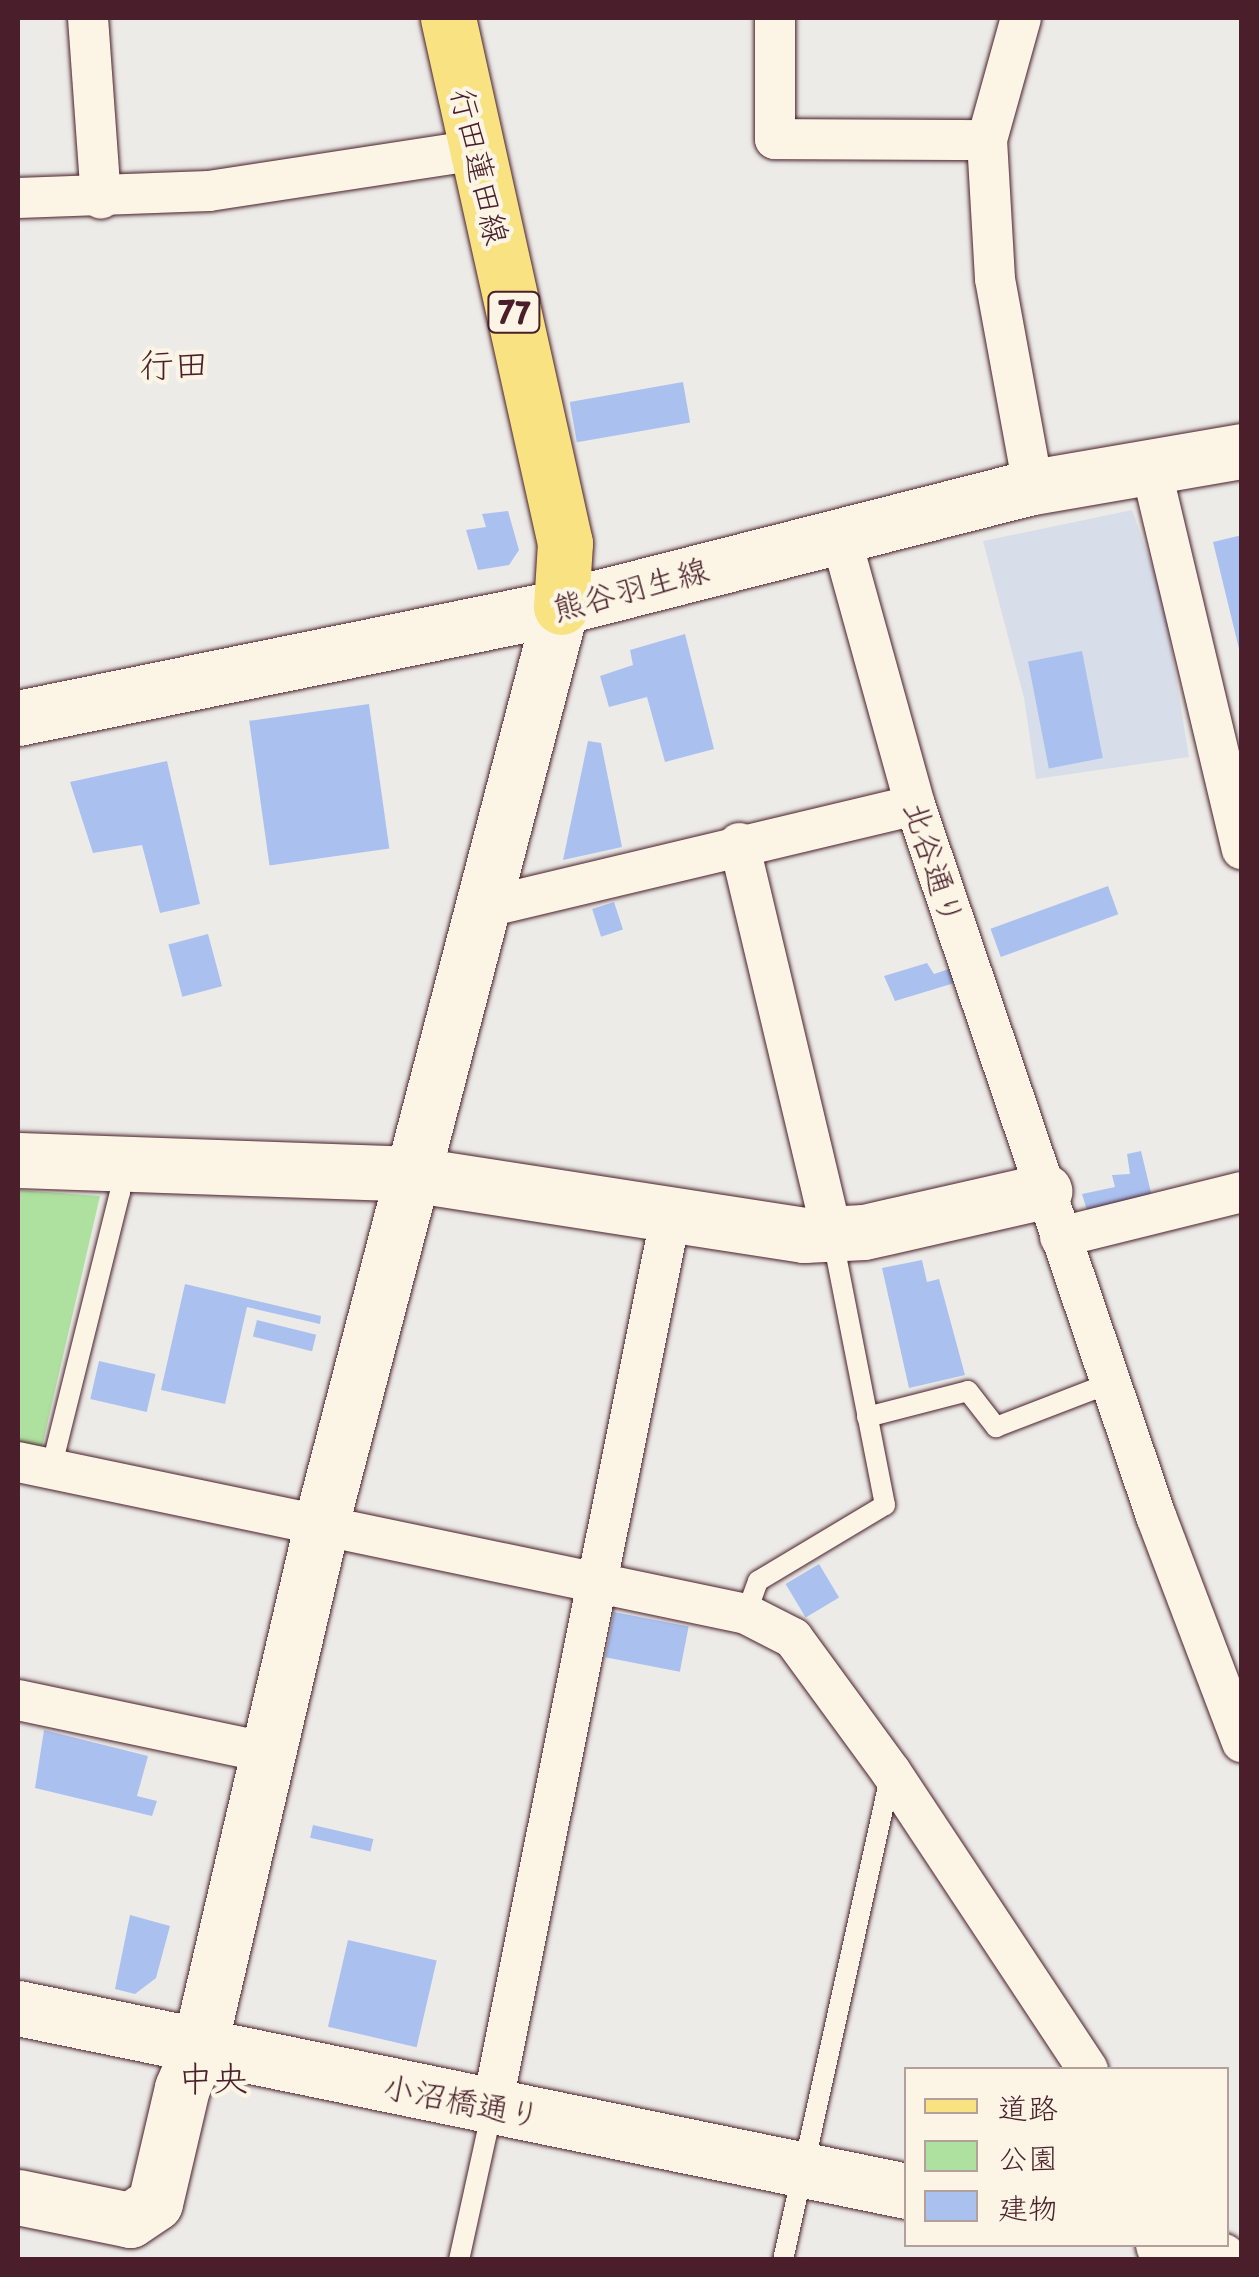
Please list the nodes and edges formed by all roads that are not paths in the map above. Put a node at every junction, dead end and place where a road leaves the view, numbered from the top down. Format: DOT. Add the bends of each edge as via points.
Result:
graph roads {
  1 [pos="88,18"];
  2 [pos="448,18"];
  3 [pos="775,18"];
  4 [pos="1020,18"];
  5 [pos="987,140"];
  6 [pos="478,150"];
  7 [pos="18,198"];
  8 [pos="101,199"];
  9 [pos="1242,451"];
  10 [pos="1150,464"];
  11 [pos="1033,487"];
  12 [pos="839,531"];
  13 [pos="561,607"];
  14 [pos="18,718"];
  15 [pos="915,805"];
  16 [pos="739,844"];
  17 [pos="1242,849"];
  18 [pos="482,908"];
  19 [pos="18,1160"];
  20 [pos="120,1164"];
  21 [pos="410,1174"];
  22 [pos="1242,1192"];
  23 [pos="671,1214"];
  24 [pos="1052,1214"];
  25 [pos="832,1234"];
  26 [pos="1110,1383"];
  27 [pos="867,1417"];
  28 [pos="34,1466"];
  29 [pos="321,1525"];
  30 [pos="596,1582"];
  31 [pos="746,1614"];
  32 [pos="18,1700"];
  33 [pos="1242,1742"];
  34 [pos="270,1753"];
  35 [pos="892,1772"];
  36 [pos="18,2008"];
  37 [pos="199,2048"];
  38 [pos="1086,2067"];
  39 [pos="492,2106"];
  40 [pos="802,2170"];
  41 [pos="904,2191"];
  42 [pos="18,2197"];
  43 [pos="459,2260"];
  44 [pos="782,2260"];
  1 -- 8 [label="street"];
  2 -- 6 [label="main road, 行田蓮田線 / 77"];
  3 -- 5 [label="street" via="775,138"];
  4 -- 5 [label="street"];
  5 -- 11 [label="street" via="995,279"];
  6 -- 8 [label="street" via="314,178"];
  6 -- 13 [label="main road, 行田蓮田線 / 77" via="565,543"];
  7 -- 8 [label="street"];
  9 -- 10 [label="street, 熊谷羽生線"];
  10 -- 11 [label="street, 熊谷羽生線"];
  10 -- 17 [label="street"];
  11 -- 12 [label="street, 熊谷羽生線"];
  12 -- 13 [label="street, 熊谷羽生線"];
  12 -- 15 [label="street, 北谷通り"];
  13 -- 14 [label="street, 熊谷羽生線"];
  13 -- 18 [label="street"];
  15 -- 16 [label="street"];
  15 -- 24 [label="street, 北谷通り"];
  16 -- 18 [label="street"];
  16 -- 25 [label="street"];
  18 -- 21 [label="street"];
  19 -- 20 [label="street"];
  20 -- 21 [label="street"];
  20 -- 28 [label="lane" via="120,1194"];
  21 -- 23 [label="street"];
  21 -- 29 [label="street"];
  22 -- 24 [label="street"];
  23 -- 25 [label="street"];
  23 -- 30 [label="street"];
  24 -- 25 [label="street"];
  24 -- 26 [label="street, 北谷通り"];
  25 -- 27 [label="lane"];
  26 -- 27 [label="lane" via="996,1427 968,1391"];
  26 -- 33 [label="street, 北谷通り"];
  27 -- 31 [label="lane" via="885,1505 758,1581"];
  28 -- 29 [label="street"];
  29 -- 30 [label="street"];
  29 -- 34 [label="street"];
  30 -- 31 [label="street"];
  30 -- 39 [label="street"];
  31 -- 35 [label="street" via="793,1638"];
  32 -- 34 [label="street"];
  34 -- 37 [label="street"];
  35 -- 38 [label="street"];
  35 -- 40 [label="lane"];
  36 -- 37 [label="street, 小沼橋通り"];
  37 -- 39 [label="street, 小沼橋通り"];
  37 -- 42 [label="street" via="182,2088 155,2204 145,2215 130,2220"];
  39 -- 40 [label="street, 小沼橋通り"];
  39 -- 43 [label="lane"];
  40 -- 41 [label="street, 小沼橋通り"];
  40 -- 44 [label="lane"];
}
